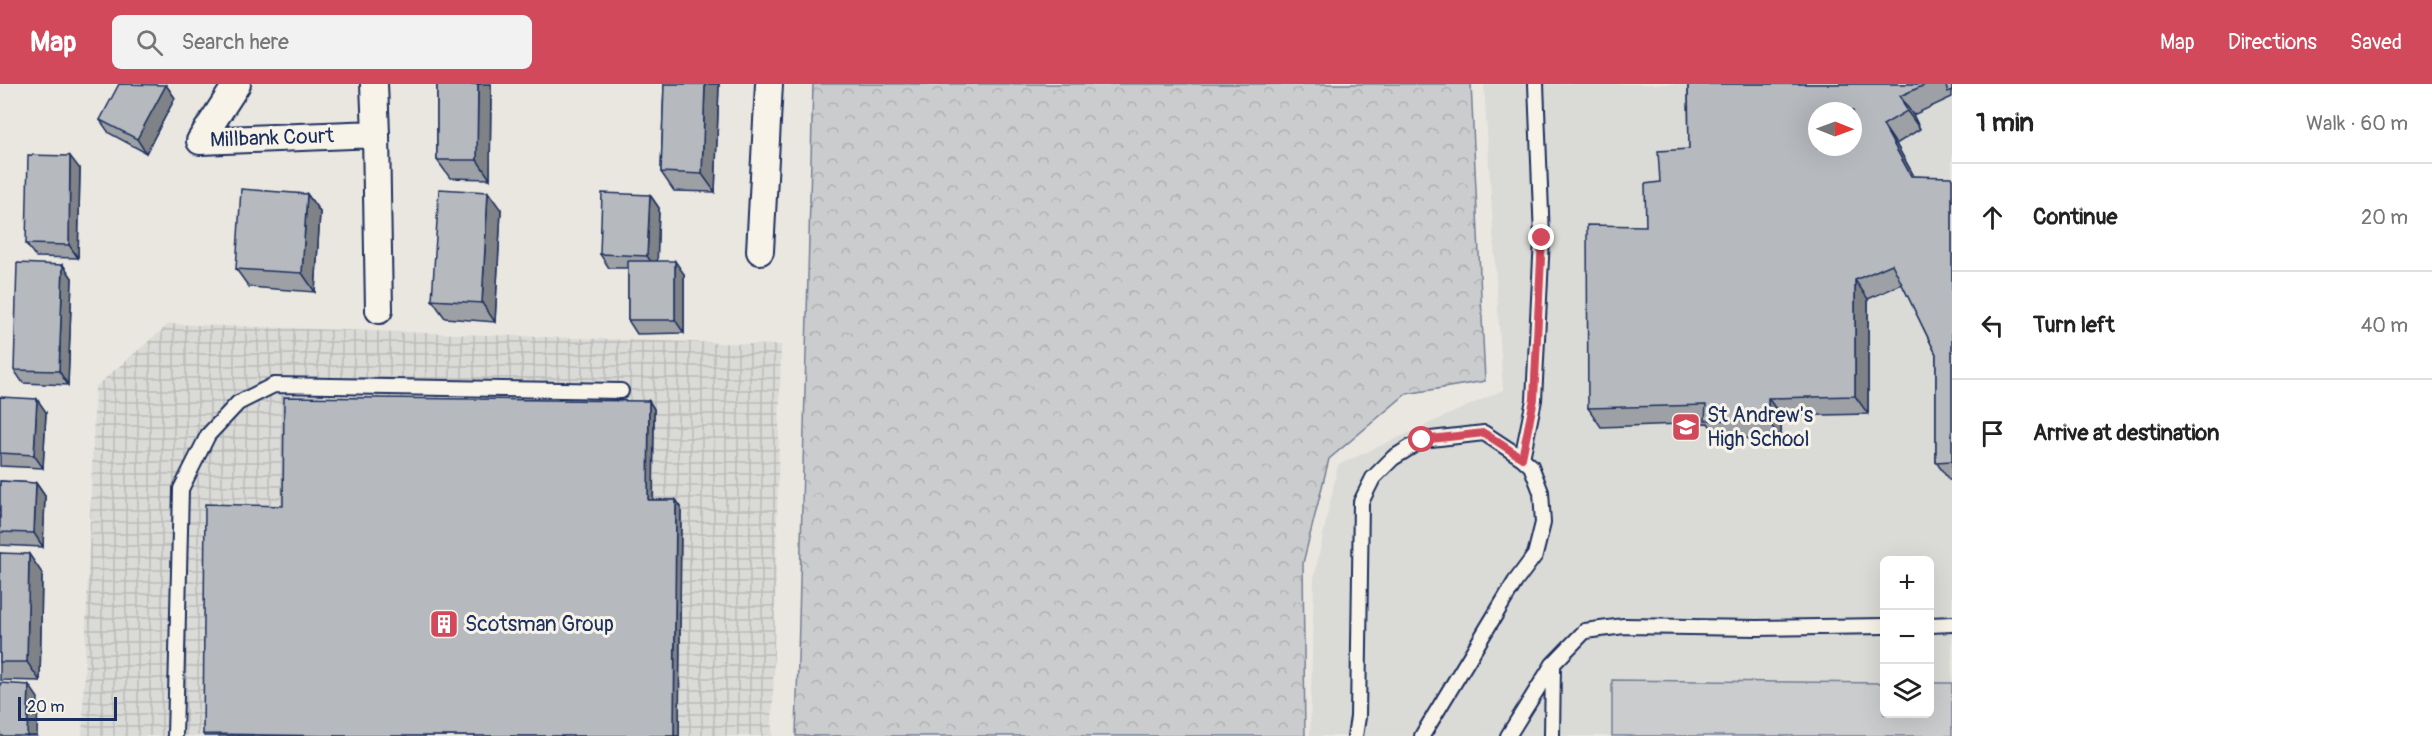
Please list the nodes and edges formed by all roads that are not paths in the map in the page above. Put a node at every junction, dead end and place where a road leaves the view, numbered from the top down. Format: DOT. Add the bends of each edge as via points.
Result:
graph roads {
  1 [pos="237,84"];
  2 [pos="374,84"];
  3 [pos="769,84"];
  4 [pos="1536,84"];
  5 [pos="375,134"];
  6 [pos="760,251"];
  7 [pos="379,310"];
  8 [pos="621,391"];
  9 [pos="1522,458"];
  10 [pos="1934,624"];
  11 [pos="1952,624"];
  12 [pos="1880,626"];
  13 [pos="1552,664"];
  14 [pos="175,736"];
  15 [pos="1355,736"];
  16 [pos="1422,736"];
  17 [pos="1508,736"];
  18 [pos="1552,736"];
  1 -- 5 [label="street, Millbank Court" via="200,141"];
  2 -- 5 [label="street"];
  3 -- 6 [label="street"];
  4 -- 9 [label="lane" via="1542,238 1534,399"];
  5 -- 7 [label="street"];
  8 -- 14 [label="lane" via="274,385 238,404 208,435 181,489"];
  9 -- 15 [label="lane" via="1484,433 1422,440 1393,458 1373,478 1361,502"];
  9 -- 16 [label="lane" via="1531,466 1541,492 1543,523 1535,555"];
  10 -- 11 [label="lane"];
  12 -- 13 [label="lane" via="1624,626 1585,631"];
  13 -- 17 [label="lane"];
  13 -- 18 [label="lane"];
}
